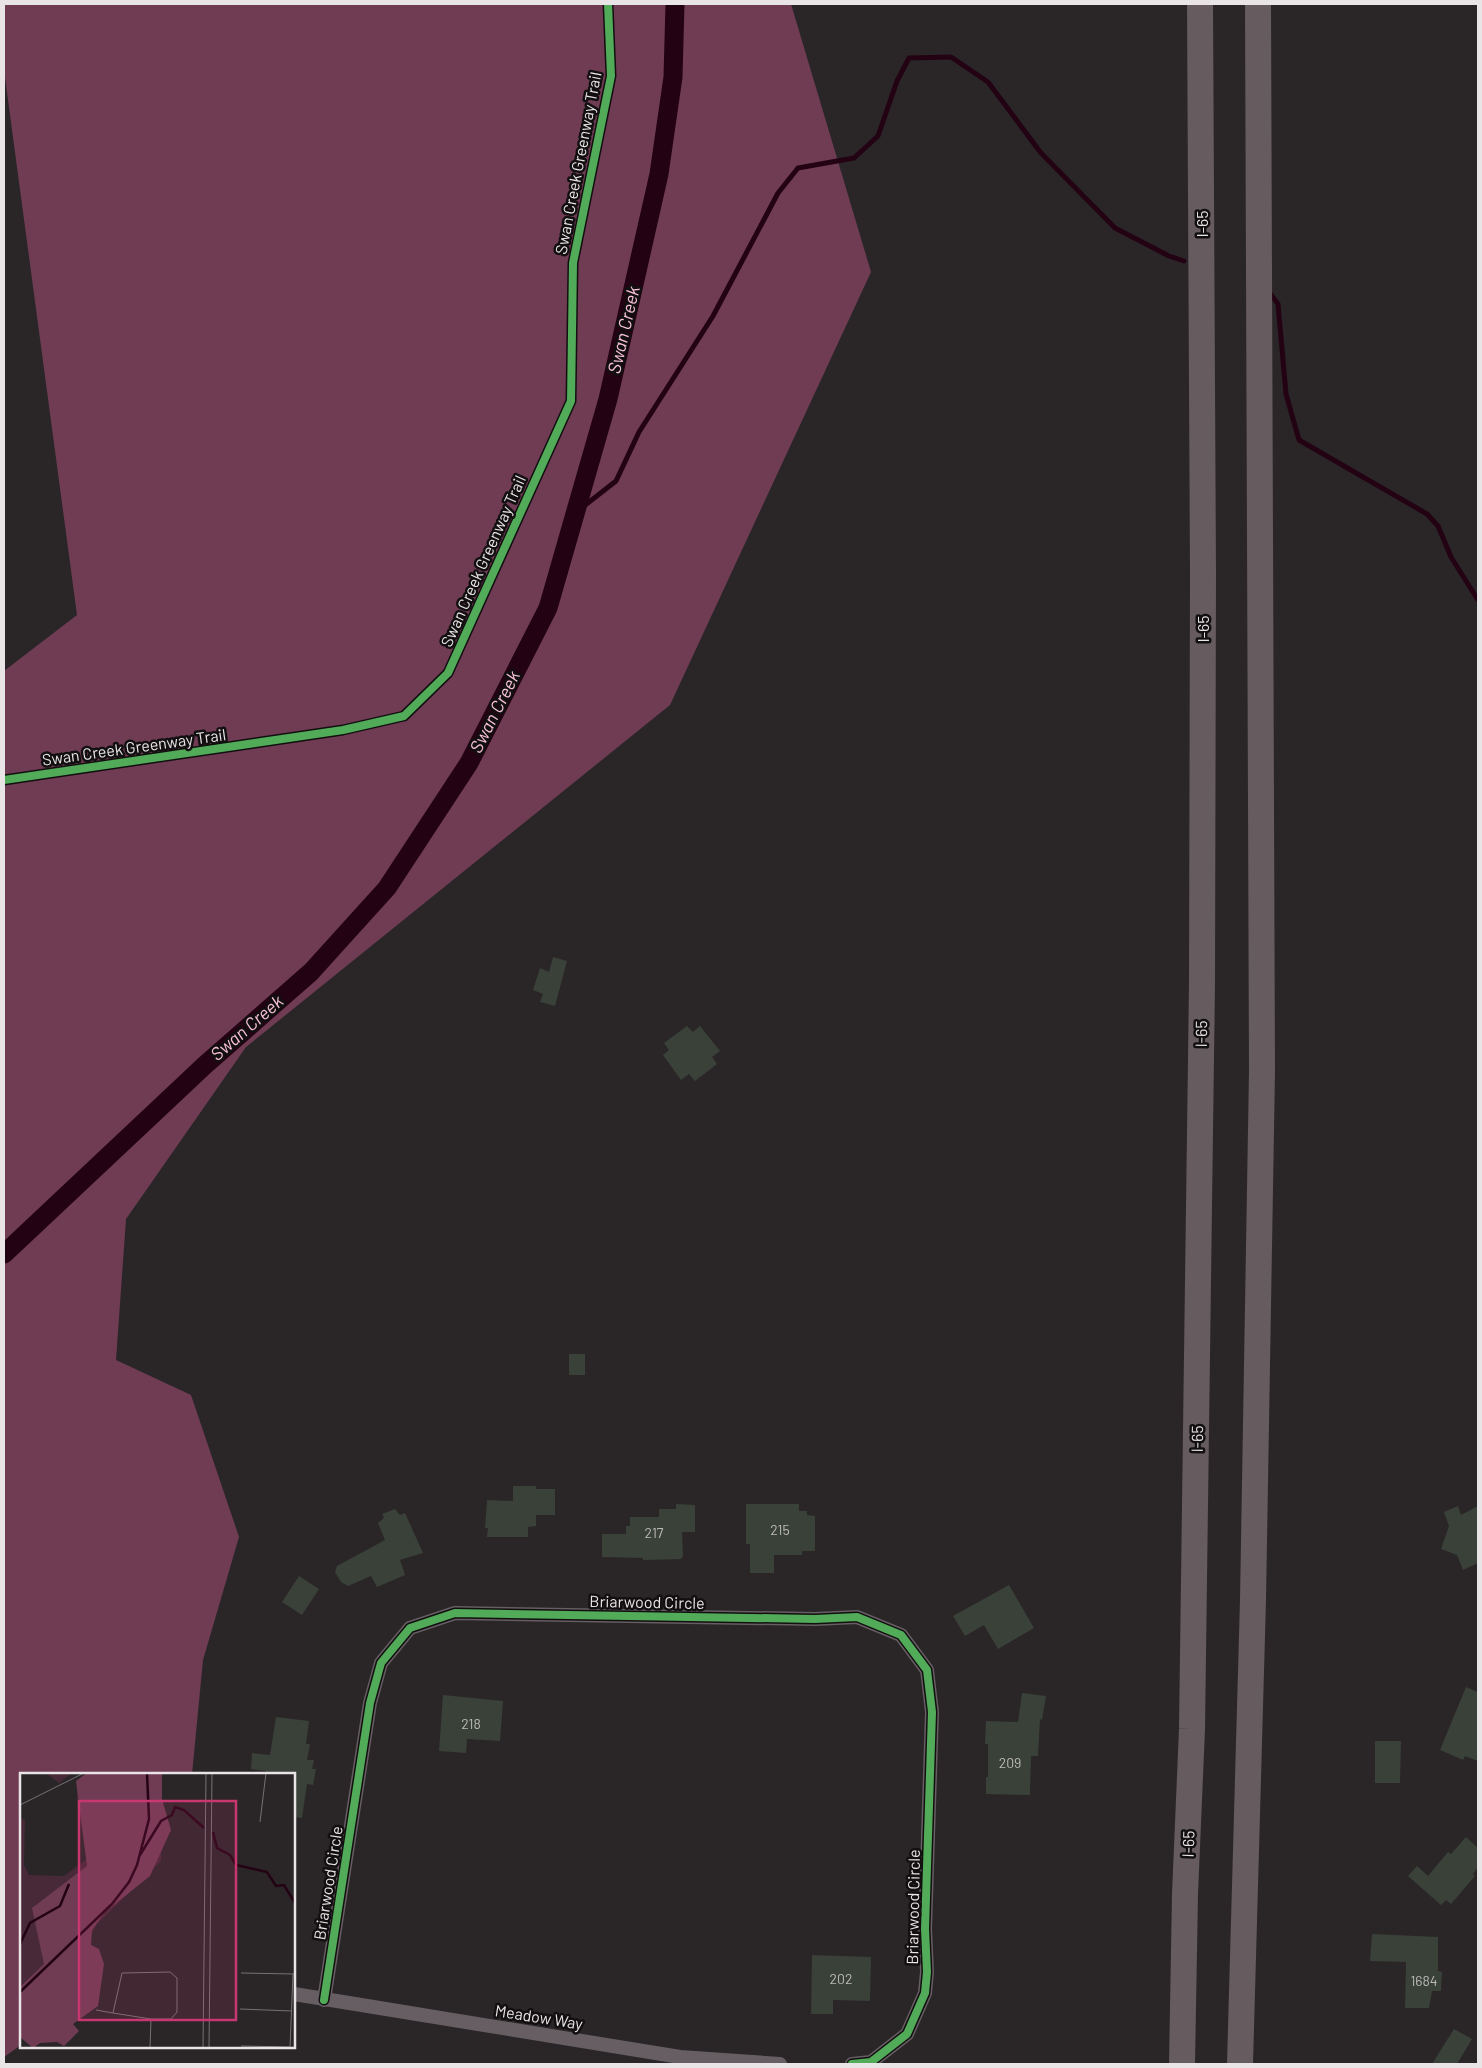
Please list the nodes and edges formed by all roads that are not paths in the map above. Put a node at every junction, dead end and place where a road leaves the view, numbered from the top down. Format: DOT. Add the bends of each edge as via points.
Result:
graph roads {
  1 [pos="1200,4"];
  2 [pos="1258,4"];
  3 [pos="295,1994"];
  4 [pos="324,2000"];
  5 [pos="680,2061"];
  6 [pos="780,2064"];
  7 [pos="852,2064"];
  8 [pos="1182,2064"];
  9 [pos="1240,2064"];
  1 -- 8 [label="highway, I-65" via="1202,984 1192,1729"];
  2 -- 9 [label="highway" via="1262,1071 1253,1600"];
  3 -- 4 [label="street, Meadow Way"];
  4 -- 5 [label="street, Meadow Way"];
  4 -- 7 [label="street, Briarwood Circle" via="370,1703 381,1663 410,1628 455,1613 857,1617 901,1635 927,1670 932,1712 925,1994 907,2034 871,2062"];
  5 -- 6 [label="street, Meadow Way"];
}
